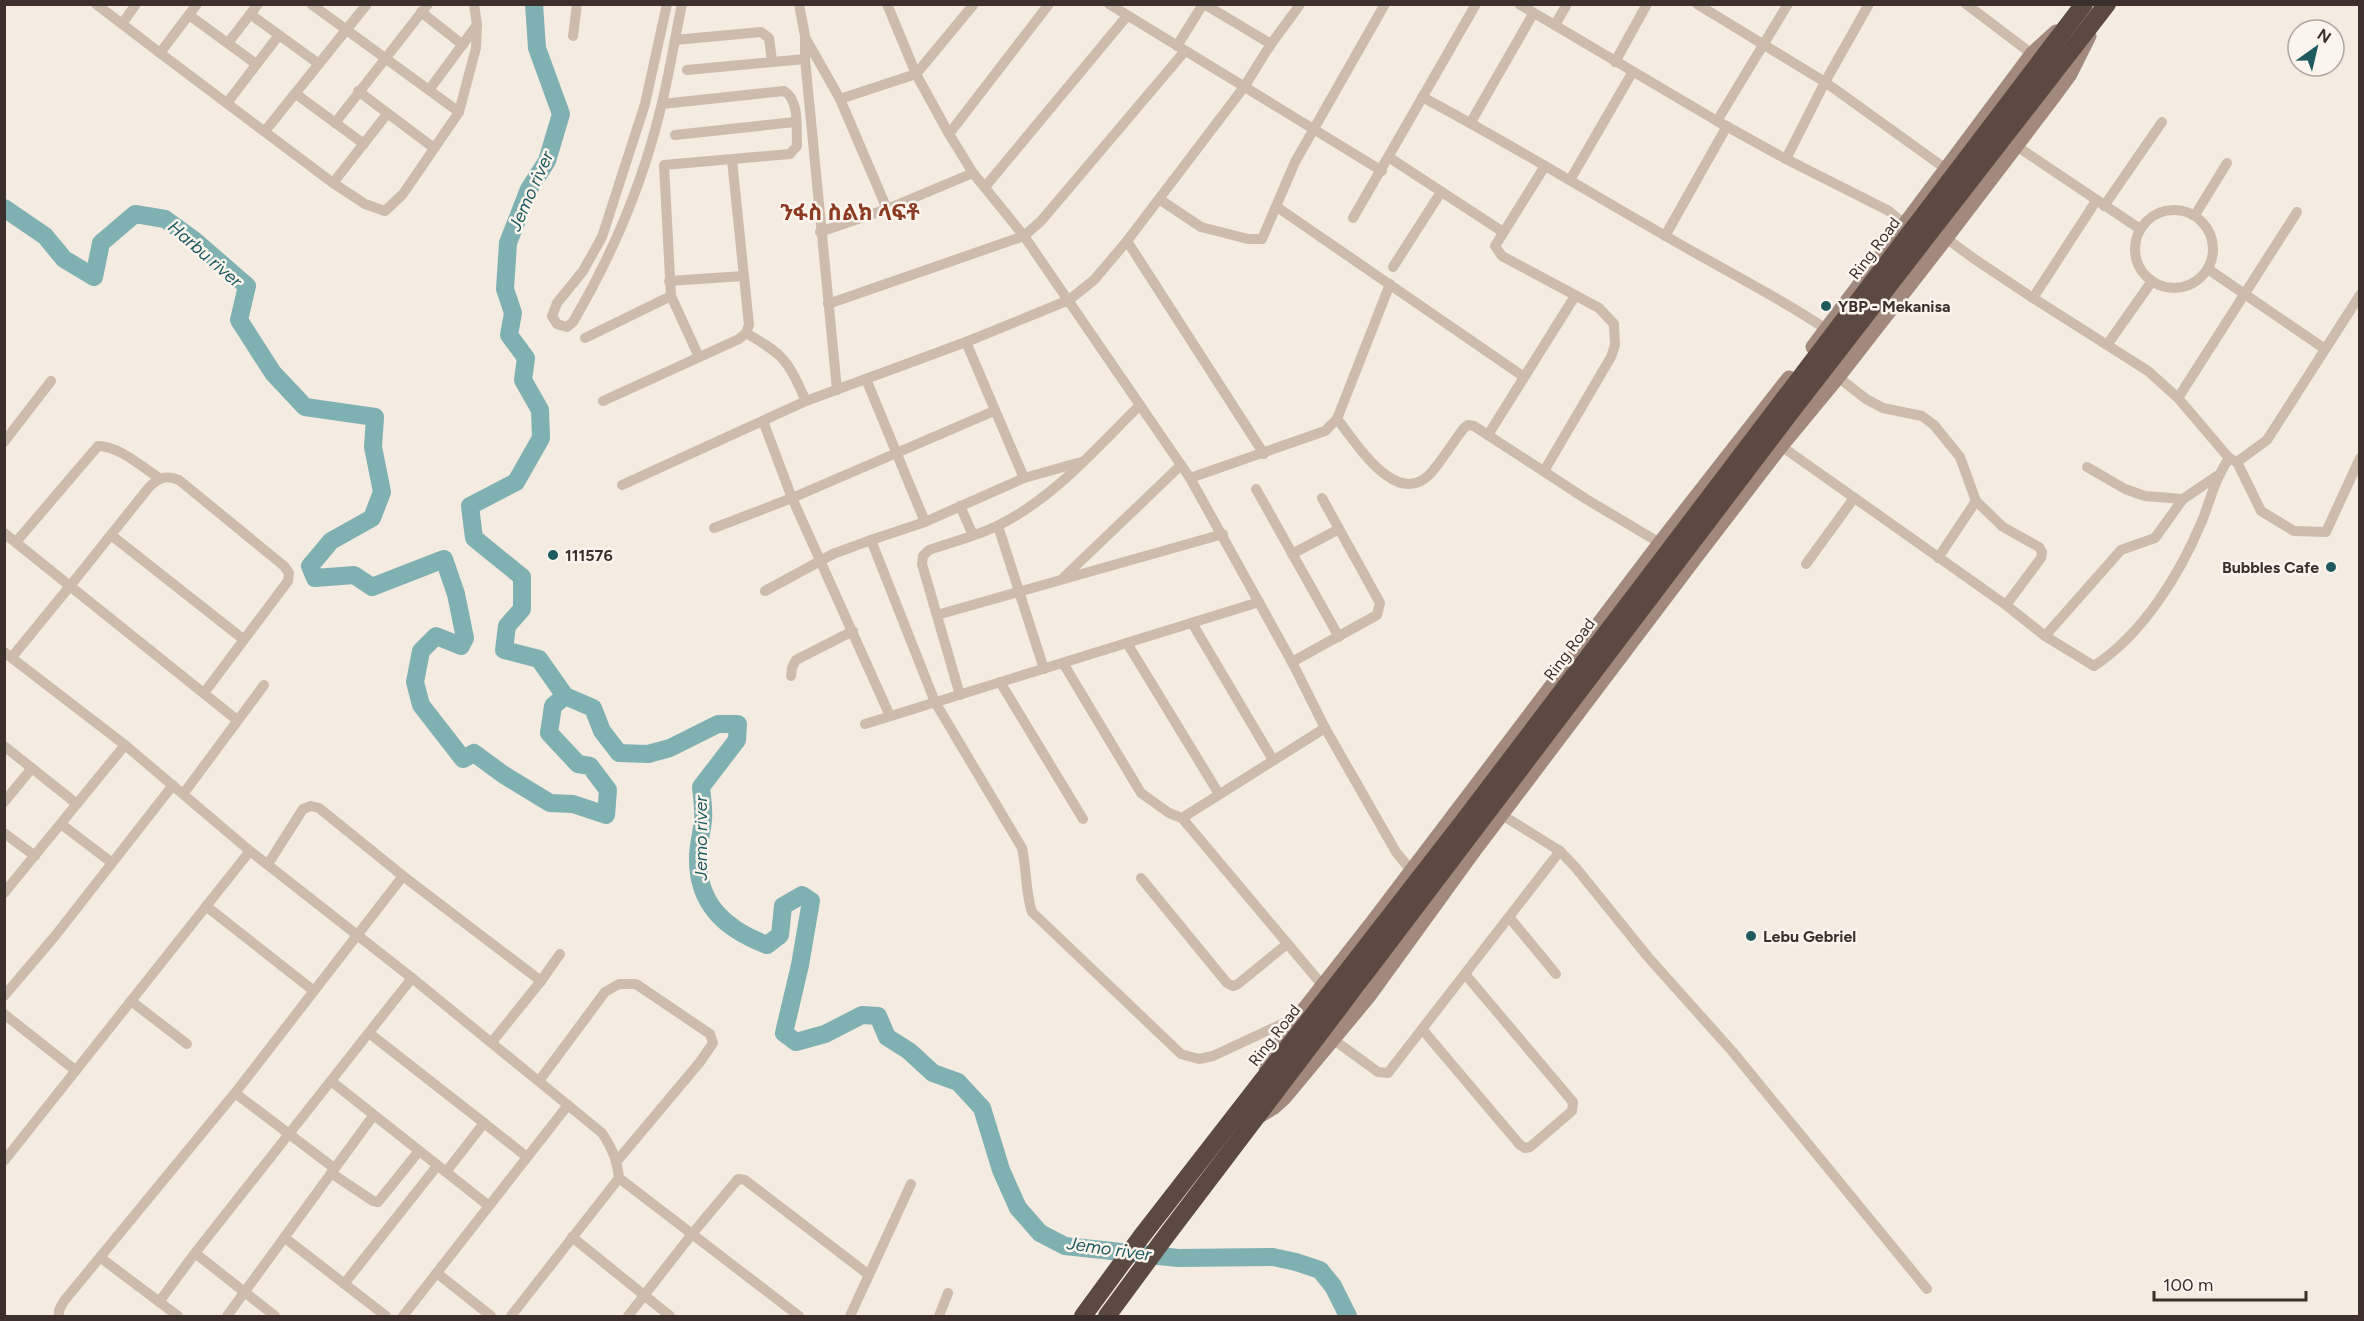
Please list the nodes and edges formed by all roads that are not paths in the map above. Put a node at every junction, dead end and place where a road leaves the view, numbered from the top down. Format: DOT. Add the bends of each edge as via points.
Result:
graph roads {
  1 [pos="96,4"];
  2 [pos="136,4"];
  3 [pos="197,4"];
  4 [pos="258,4"];
  5 [pos="312,4"];
  6 [pos="367,4"];
  7 [pos="474,4"];
  8 [pos="578,4"];
  9 [pos="667,4"];
  10 [pos="682,4"];
  11 [pos="799,4"];
  12 [pos="974,4"];
  13 [pos="1049,4"];
  14 [pos="1109,4"];
  15 [pos="1204,4"];
  16 [pos="1385,4"];
  17 [pos="1476,4"];
  18 [pos="1519,4"];
  19 [pos="1567,4"];
  20 [pos="1647,4"];
  21 [pos="1697,4"];
  22 [pos="1788,4"];
  23 [pos="1869,4"];
  24 [pos="1966,4"];
  25 [pos="889,6"];
  26 [pos="1299,6"];
  27 [pos="425,8"];
  28 [pos="1708,8"];
  29 [pos="2080,9"];
  30 [pos="2102,12"];
  31 [pos="250,14"];
  32 [pos="1533,14"];
  33 [pos="189,15"];
  34 [pos="1127,16"];
  35 [pos="122,24"];
  36 [pos="477,25"];
  37 [pos="1555,25"];
  38 [pos="347,30"];
  39 [pos="279,35"];
  40 [pos="573,36"];
  41 [pos="805,36"];
  42 [pos="675,40"];
  43 [pos="228,43"];
  44 [pos="1271,44"];
  45 [pos="463,45"];
  46 [pos="1763,45"];
  47 [pos="1181,48"];
  48 [pos="160,53"];
  49 [pos="2032,54"];
  50 [pos="385,57"];
  51 [pos="805,59"];
  52 [pos="772,61"];
  53 [pos="1615,62"];
  54 [pos="256,64"];
  55 [pos="319,64"];
  56 [pos="687,70"];
  57 [pos="1632,73"];
  58 [pos="916,74"];
  59 [pos="1825,82"];
  60 [pos="1244,87"];
  61 [pos="429,90"];
  62 [pos="358,91"];
  63 [pos="296,94"];
  64 [pos="1422,97"];
  65 [pos="840,99"];
  66 [pos="227,103"];
  67 [pos="662,104"];
  68 [pos="459,112"];
  69 [pos="387,114"];
  70 [pos="1717,121"];
  71 [pos="795,122"];
  72 [pos="1471,122"];
  73 [pos="2162,122"];
  74 [pos="335,123"];
  75 [pos="1728,126"];
  76 [pos="1314,129"];
  77 [pos="265,131"];
  78 [pos="949,134"];
  79 [pos="675,135"];
  80 [pos="364,144"];
  81 [pos="2015,145"];
  82 [pos="434,148"];
  83 [pos="1390,158"];
  84 [pos="1786,159"];
  85 [pos="732,160"];
  86 [pos="2228,163"];
  87 [pos="1545,166"];
  88 [pos="1946,169"];
  89 [pos="1382,171"];
  90 [pos="973,173"];
  91 [pos="1570,180"];
  92 [pos="333,183"];
  93 [pos="985,187"];
  94 [pos="1441,192"];
  95 [pos="1159,199"];
  96 [pos="2100,203"];
  97 [pos="1277,207"];
  98 [pos="887,209"];
  99 [pos="2297,212"];
  100 [pos="2195,215"];
  101 [pos="1353,218"];
  102 [pos="1904,224"];
  103 [pos="2140,229"];
  104 [pos="820,232"];
  105 [pos="1503,232"];
  106 [pos="1024,236"];
  107 [pos="1665,236"];
  108 [pos="1947,238"];
  109 [pos="1127,241"];
  110 [pos="1393,267"];
  111 [pos="2208,269"];
  112 [pos="744,276"];
  113 [pos="669,281"];
  114 [pos="2152,281"];
  115 [pos="1390,284"];
  116 [pos="2360,295"];
  117 [pos="671,296"];
  118 [pos="1575,296"];
  119 [pos="2244,296"];
  120 [pos="2033,298"];
  121 [pos="1069,300"];
  122 [pos="828,304"];
  123 [pos="1826,329"];
  124 [pos="746,333"];
  125 [pos="585,338"];
  126 [pos="966,342"];
  127 [pos="2107,345"];
  128 [pos="2325,349"];
  129 [pos="699,357"];
  130 [pos="1524,377"];
  131 [pos="1838,377"];
  132 [pos="866,379"];
  133 [pos="51,381"];
  134 [pos="837,390"];
  135 [pos="2178,398"];
  136 [pos="603,400"];
  137 [pos="806,401"];
  138 [pos="1140,405"];
  139 [pos="994,411"];
  140 [pos="1337,419"];
  141 [pos="763,421"];
  142 [pos="7,434"];
  143 [pos="1488,435"];
  144 [pos="1781,446"];
  145 [pos="896,453"];
  146 [pos="1264,454"];
  147 [pos="2360,458"];
  148 [pos="2233,460"];
  149 [pos="1081,462"];
  150 [pos="1181,465"];
  151 [pos="2087,467"];
  152 [pos="1544,471"];
  153 [pos="2217,476"];
  154 [pos="159,478"];
  155 [pos="1023,478"];
  156 [pos="1190,478"];
  157 [pos="622,485"];
  158 [pos="1256,489"];
  159 [pos="792,498"];
  160 [pos="1322,498"];
  161 [pos="1854,498"];
  162 [pos="2182,499"];
  163 [pos="1976,501"];
  164 [pos="960,506"];
  165 [pos="925,522"];
  166 [pos="998,526"];
  167 [pos="714,528"];
  168 [pos="1339,529"];
  169 [pos="4,533"];
  170 [pos="1223,534"];
  171 [pos="111,535"];
  172 [pos="973,535"];
  173 [pos="871,540"];
  174 [pos="16,542"];
  175 [pos="1660,543"];
  176 [pos="1292,554"];
  177 [pos="1938,558"];
  178 [pos="821,562"];
  179 [pos="1806,564"];
  180 [pos="1061,580"];
  181 [pos="70,586"];
  182 [pos="765,591"];
  183 [pos="1019,592"];
  184 [pos="1260,602"];
  185 [pos="2006,605"];
  186 [pos="938,615"];
  187 [pos="1192,623"];
  188 [pos="853,631"];
  189 [pos="2045,636"];
  190 [pos="1339,637"];
  191 [pos="243,639"];
  192 [pos="1127,643"];
  193 [pos="8,655"];
  194 [pos="1292,662"];
  195 [pos="1063,663"];
  196 [pos="1044,669"];
  197 [pos="791,676"];
  198 [pos="1000,682"];
  199 [pos="264,685"];
  200 [pos="204,693"];
  201 [pos="960,695"];
  202 [pos="935,702"];
  203 [pos="890,716"];
  204 [pos="237,720"];
  205 [pos="865,724"];
  206 [pos="1325,728"];
  207 [pos="125,745"];
  208 [pos="4,746"];
  209 [pos="1273,760"];
  210 [pos="32,768"];
  211 [pos="173,785"];
  212 [pos="184,793"];
  213 [pos="1219,794"];
  214 [pos="4,802"];
  215 [pos="77,804"];
  216 [pos="1502,815"];
  217 [pos="1182,818"];
  218 [pos="1083,819"];
  219 [pos="61,824"];
  220 [pos="4,833"];
  221 [pos="250,851"];
  222 [pos="1560,851"];
  223 [pos="34,856"];
  224 [pos="111,862"];
  225 [pos="268,864"];
  226 [pos="403,876"];
  227 [pos="1141,878"];
  228 [pos="1427,882"];
  229 [pos="4,893"];
  230 [pos="206,906"];
  231 [pos="1509,917"];
  232 [pos="357,936"];
  233 [pos="1287,944"];
  234 [pos="560,954"];
  235 [pos="1465,974"];
  236 [pos="1556,974"];
  237 [pos="412,978"];
  238 [pos="541,981"];
  239 [pos="1323,986"];
  240 [pos="314,991"];
  241 [pos="4,996"];
  242 [pos="131,1000"];
  243 [pos="4,1014"];
  244 [pos="1299,1016"];
  245 [pos="1422,1029"];
  246 [pos="369,1033"];
  247 [pos="1334,1040"];
  248 [pos="492,1042"];
  249 [pos="187,1044"];
  250 [pos="75,1070"];
  251 [pos="331,1081"];
  252 [pos="539,1081"];
  253 [pos="235,1093"];
  254 [pos="568,1105"];
  255 [pos="1249,1112"];
  256 [pos="374,1116"];
  257 [pos="484,1123"];
  258 [pos="289,1133"];
  259 [pos="419,1151"];
  260 [pos="527,1157"];
  261 [pos="4,1161"];
  262 [pos="617,1161"];
  263 [pos="442,1169"];
  264 [pos="333,1171"];
  265 [pos="619,1178"];
  266 [pos="911,1184"];
  267 [pos="489,1206"];
  268 [pos="692,1234"];
  269 [pos="572,1237"];
  270 [pos="285,1238"];
  271 [pos="195,1253"];
  272 [pos="101,1258"];
  273 [pos="437,1273"];
  274 [pos="869,1275"];
  275 [pos="344,1284"];
  276 [pos="1927,1289"];
  277 [pos="245,1293"];
  278 [pos="948,1293"];
  279 [pos="645,1296"];
  280 [pos="159,1302"];
  281 [pos="59,1317"];
  282 [pos="178,1317"];
  283 [pos="227,1317"];
  284 [pos="275,1317"];
  285 [pos="386,1317"];
  286 [pos="403,1317"];
  287 [pos="491,1317"];
  288 [pos="511,1317"];
  289 [pos="628,1317"];
  290 [pos="670,1317"];
  291 [pos="799,1317"];
  292 [pos="850,1317"];
  293 [pos="939,1317"];
  294 [pos="1083,1317"];
  295 [pos="1107,1317"];
  1 -- 35 [label="street"];
  2 -- 35 [label="street"];
  3 -- 33 [label="street"];
  4 -- 31 [label="street"];
  5 -- 38 [label="street"];
  6 -- 38 [label="street"];
  7 -- 36 [label="street"];
  8 -- 40 [label="street"];
  9 -- 67 [label="street" via="645,104 602,237 583,271 557,303 552,316 557,324 567,327 573,322 597,282 645,162"];
  10 -- 42 [label="street"];
  11 -- 41 [label="street"];
  12 -- 58 [label="street"];
  13 -- 78 [label="street"];
  14 -- 34 [label="street"];
  15 -- 44 [label="street"];
  15 -- 47 [label="street"];
  16 -- 76 [label="street"];
  17 -- 64 [label="street"];
  18 -- 32 [label="street"];
  19 -- 37 [label="street"];
  20 -- 53 [label="street"];
  21 -- 28 [label="street"];
  22 -- 46 [label="street"];
  23 -- 59 [label="street"];
  24 -- 49 [label="street"];
  25 -- 58 [label="street"];
  26 -- 44 [label="street"];
  27 -- 45 [label="street"];
  27 -- 50 [label="street"];
  28 -- 46 [label="street"];
  29 -- 49 [label="street"];
  29 -- 228 [label="highway, Ring Road"];
  30 -- 81 [label="street" via="2070,74"];
  30 -- 228 [label="highway, Ring Road"];
  31 -- 39 [label="street"];
  31 -- 43 [label="street"];
  32 -- 37 [label="street"];
  32 -- 72 [label="street"];
  33 -- 43 [label="street"];
  33 -- 48 [label="street"];
  34 -- 47 [label="street"];
  34 -- 93 [label="street"];
  35 -- 48 [label="street"];
  36 -- 45 [label="street"];
  36 -- 68 [label="street" via="472,68"];
  37 -- 53 [label="street"];
  38 -- 50 [label="street"];
  38 -- 55 [label="street"];
  39 -- 54 [label="street"];
  39 -- 55 [label="street"];
  41 -- 51 [label="street"];
  41 -- 65 [label="street"];
  42 -- 52 [label="street" via="761,32 769,38"];
  42 -- 67 [label="street"];
  43 -- 54 [label="street"];
  44 -- 60 [label="street"];
  45 -- 61 [label="street"];
  46 -- 59 [label="street"];
  46 -- 70 [label="street"];
  47 -- 60 [label="street"];
  47 -- 106 [label="street" via="1041,221"];
  48 -- 66 [label="street"];
  49 -- 88 [label="street"];
  50 -- 61 [label="street"];
  50 -- 62 [label="street"];
  51 -- 52 [label="street"];
  51 -- 104 [label="street"];
  52 -- 56 [label="street"];
  53 -- 57 [label="street"];
  54 -- 66 [label="street"];
  55 -- 63 [label="street"];
  57 -- 70 [label="street"];
  57 -- 91 [label="street"];
  58 -- 65 [label="street"];
  58 -- 78 [label="street"];
  59 -- 84 [label="street"];
  59 -- 88 [label="street"];
  60 -- 76 [label="street"];
  60 -- 95 [label="street"];
  61 -- 68 [label="street"];
  62 -- 69 [label="street"];
  62 -- 74 [label="street"];
  63 -- 74 [label="street"];
  63 -- 77 [label="street"];
  64 -- 72 [label="street"];
  64 -- 83 [label="street"];
  65 -- 98 [label="street"];
  66 -- 77 [label="street"];
  67 -- 71 [label="street" via="784,91 794,101"];
  68 -- 82 [label="street"];
  69 -- 80 [label="street"];
  69 -- 82 [label="street"];
  70 -- 75 [label="street"];
  71 -- 79 [label="street"];
  71 -- 85 [label="street" via="797,146 790,154"];
  72 -- 87 [label="street"];
  73 -- 96 [label="street"];
  74 -- 80 [label="street"];
  75 -- 84 [label="street"];
  75 -- 107 [label="street"];
  76 -- 89 [label="street"];
  76 -- 97 [label="street" via="1294,162"];
  77 -- 92 [label="street"];
  78 -- 90 [label="street"];
  80 -- 92 [label="street"];
  81 -- 96 [label="street"];
  81 -- 108 [label="street"];
  82 -- 92 [label="street" via="403,194 385,211 365,204"];
  83 -- 89 [label="street"];
  83 -- 94 [label="street"];
  84 -- 102 [label="street" via="1889,210"];
  85 -- 112 [label="street"];
  85 -- 113 [label="street" via="664,165"];
  86 -- 100 [label="street"];
  87 -- 91 [label="street"];
  87 -- 105 [label="street"];
  88 -- 102 [label="street"];
  89 -- 101 [label="street"];
  90 -- 93 [label="street"];
  90 -- 98 [label="street"];
  91 -- 107 [label="street"];
  93 -- 106 [label="street"];
  94 -- 105 [label="street"];
  94 -- 110 [label="street"];
  95 -- 97 [label="street" via="1201,227 1258,240 1265,234"];
  95 -- 109 [label="street"];
  96 -- 103 [label="street"];
  96 -- 120 [label="street"];
  97 -- 115 [label="street"];
  98 -- 104 [label="street"];
  99 -- 119 [label="street"];
  100 -- 103 [label="street" via="2160,213"];
  100 -- 111 [label="street" via="2213,246"];
  102 -- 123 [label="street"];
  103 -- 114 [label="street" via="2135,250 2137,262"];
  104 -- 122 [label="street"];
  105 -- 118 [label="street" via="1495,246 1502,256"];
  106 -- 121 [label="street"];
  106 -- 122 [label="street"];
  107 -- 123 [label="street"];
  108 -- 120 [label="street"];
  108 -- 131 [label="street"];
  109 -- 121 [label="street" via="1094,280"];
  109 -- 146 [label="street"];
  111 -- 114 [label="street" via="2194,282 2176,288"];
  111 -- 119 [label="street"];
  112 -- 113 [label="street"];
  112 -- 124 [label="street" via="749,325"];
  113 -- 117 [label="street"];
  114 -- 127 [label="street"];
  115 -- 130 [label="street"];
  115 -- 140 [label="street"];
  116 -- 128 [label="street"];
  117 -- 125 [label="street"];
  117 -- 129 [label="street"];
  118 -- 130 [label="street"];
  118 -- 152 [label="street" via="1608,315 1614,324 1615,345"];
  119 -- 128 [label="street"];
  119 -- 135 [label="street"];
  120 -- 127 [label="street"];
  121 -- 126 [label="street"];
  121 -- 138 [label="street"];
  122 -- 134 [label="street"];
  123 -- 175 [label="street"];
  124 -- 129 [label="street"];
  124 -- 137 [label="street" via="785,359"];
  126 -- 132 [label="street"];
  126 -- 139 [label="street"];
  127 -- 135 [label="street" via="2148,371"];
  128 -- 148 [label="street" via="2267,440"];
  129 -- 136 [label="street"];
  130 -- 143 [label="street"];
  131 -- 144 [label="street"];
  131 -- 163 [label="street" via="1882,408 1922,416 1934,425 1960,457"];
  132 -- 134 [label="street"];
  132 -- 145 [label="street"];
  133 -- 142 [label="street"];
  134 -- 137 [label="street"];
  135 -- 148 [label="street"];
  137 -- 141 [label="street"];
  138 -- 149 [label="street"];
  138 -- 150 [label="street"];
  139 -- 145 [label="street"];
  139 -- 155 [label="street"];
  140 -- 143 [label="street" via="1382,473 1411,485 1430,473 1468,425"];
  140 -- 146 [label="street" via="1325,431"];
  141 -- 157 [label="street"];
  141 -- 159 [label="street"];
  143 -- 152 [label="street"];
  144 -- 161 [label="street"];
  144 -- 216 [label="street"];
  145 -- 159 [label="street"];
  145 -- 165 [label="street"];
  146 -- 156 [label="street"];
  147 -- 148 [label="street" via="2326,532 2294,531 2261,511"];
  148 -- 153 [label="street"];
  149 -- 155 [label="street"];
  149 -- 166 [label="street" via="1055,488"];
  150 -- 156 [label="street"];
  150 -- 180 [label="street"];
  151 -- 162 [label="street" via="2145,496"];
  152 -- 175 [label="street"];
  153 -- 162 [label="street"];
  153 -- 189 [label="street" via="2202,520 2179,566 2151,610 2115,651 2094,666"];
  154 -- 171 [label="street"];
  154 -- 174 [label="street" via="116,451 98,446"];
  154 -- 191 [label="street" via="179,480 289,573 288,581"];
  155 -- 164 [label="street"];
  156 -- 170 [label="street"];
  158 -- 176 [label="street"];
  159 -- 167 [label="street"];
  159 -- 178 [label="street"];
  160 -- 168 [label="street"];
  161 -- 177 [label="street"];
  161 -- 179 [label="street"];
  162 -- 189 [label="street" via="2155,538 2121,550"];
  163 -- 177 [label="street"];
  163 -- 185 [label="street" via="2003,527 2042,552 2042,558"];
  164 -- 165 [label="street"];
  164 -- 172 [label="street"];
  165 -- 173 [label="street"];
  166 -- 172 [label="street"];
  166 -- 183 [label="street"];
  168 -- 176 [label="street"];
  168 -- 190 [label="street" via="1381,608 1377,615"];
  169 -- 174 [label="street"];
  170 -- 180 [label="street"];
  170 -- 184 [label="street"];
  171 -- 181 [label="street"];
  171 -- 191 [label="street"];
  172 -- 186 [label="street" via="928,550 922,556"];
  173 -- 178 [label="street"];
  173 -- 202 [label="street"];
  174 -- 181 [label="street"];
  175 -- 228 [label="street"];
  176 -- 190 [label="street"];
  177 -- 185 [label="street"];
  178 -- 182 [label="street"];
  178 -- 188 [label="street"];
  180 -- 183 [label="street"];
  181 -- 193 [label="street"];
  181 -- 200 [label="street"];
  183 -- 186 [label="street"];
  183 -- 196 [label="street"];
  184 -- 187 [label="street"];
  184 -- 194 [label="street"];
  185 -- 189 [label="street"];
  186 -- 201 [label="street"];
  187 -- 192 [label="street"];
  187 -- 209 [label="street"];
  188 -- 197 [label="street" via="796,660"];
  188 -- 203 [label="street"];
  190 -- 194 [label="street"];
  191 -- 200 [label="street"];
  192 -- 195 [label="street"];
  192 -- 213 [label="street"];
  193 -- 207 [label="street"];
  194 -- 206 [label="street"];
  195 -- 196 [label="street"];
  195 -- 217 [label="street" via="1141,793"];
  196 -- 198 [label="street"];
  198 -- 201 [label="street"];
  198 -- 218 [label="street"];
  199 -- 204 [label="street"];
  200 -- 204 [label="street"];
  201 -- 202 [label="street"];
  202 -- 203 [label="street"];
  202 -- 244 [label="street" via="1022,848 1032,912 1181,1054 1199,1059 1213,1056"];
  203 -- 205 [label="street"];
  204 -- 212 [label="street"];
  206 -- 209 [label="street"];
  206 -- 228 [label="street" via="1396,852"];
  207 -- 211 [label="street"];
  207 -- 215 [label="street"];
  208 -- 210 [label="street"];
  209 -- 213 [label="street"];
  210 -- 214 [label="street"];
  210 -- 215 [label="street"];
  211 -- 212 [label="street"];
  211 -- 224 [label="street"];
  212 -- 221 [label="street"];
  213 -- 217 [label="street"];
  215 -- 219 [label="street"];
  216 -- 222 [label="street"];
  216 -- 228 [label="street"];
  217 -- 233 [label="street"];
  219 -- 223 [label="street"];
  219 -- 224 [label="street"];
  220 -- 223 [label="street"];
  221 -- 225 [label="street"];
  221 -- 230 [label="street"];
  222 -- 231 [label="street"];
  222 -- 276 [label="street" via="1732,1051"];
  223 -- 229 [label="street"];
  224 -- 241 [label="street"];
  225 -- 226 [label="street" via="303,809 311,806 329,814"];
  225 -- 232 [label="street"];
  226 -- 232 [label="street"];
  226 -- 238 [label="street"];
  227 -- 233 [label="street" via="1233,986"];
  228 -- 239 [label="street"];
  228 -- 247 [label="street" via="1387,972"];
  228 -- 255 [label="highway, Ring Road"];
  230 -- 240 [label="street"];
  230 -- 242 [label="street"];
  231 -- 235 [label="street"];
  231 -- 236 [label="street"];
  232 -- 237 [label="street"];
  232 -- 240 [label="street"];
  233 -- 239 [label="street"];
  234 -- 238 [label="street"];
  235 -- 245 [label="street"];
  235 -- 245 [label="street" via="1573,1102 1572,1111 1525,1148"];
  237 -- 246 [label="street"];
  237 -- 248 [label="street"];
  238 -- 248 [label="street"];
  239 -- 244 [label="street"];
  240 -- 253 [label="street"];
  242 -- 249 [label="street"];
  242 -- 250 [label="street"];
  243 -- 250 [label="street"];
  244 -- 255 [label="street" via="1253,1086"];
  245 -- 247 [label="street" via="1388,1073 1378,1072"];
  246 -- 251 [label="street"];
  246 -- 257 [label="street"];
  247 -- 255 [label="street" via="1274,1107"];
  248 -- 252 [label="street"];
  250 -- 261 [label="street"];
  251 -- 256 [label="street"];
  251 -- 258 [label="street"];
  252 -- 254 [label="street"];
  252 -- 262 [label="street" via="605,993 619,984 636,984 710,1035 712,1043 700,1062"];
  253 -- 258 [label="street"];
  253 -- 272 [label="street"];
  254 -- 260 [label="street"];
  254 -- 262 [label="street" via="602,1133"];
  255 -- 294 [label="highway, Ring Road" via="1141,1237"];
  255 -- 295 [label="highway, Ring Road"];
  256 -- 259 [label="street"];
  256 -- 264 [label="street"];
  257 -- 260 [label="street"];
  257 -- 263 [label="street"];
  258 -- 264 [label="street"];
  258 -- 271 [label="street"];
  259 -- 263 [label="street"];
  259 -- 264 [label="street" via="378,1202"];
  260 -- 267 [label="street"];
  262 -- 265 [label="street"];
  263 -- 267 [label="street"];
  263 -- 275 [label="street"];
  264 -- 270 [label="street"];
  265 -- 268 [label="street"];
  265 -- 269 [label="street"];
  266 -- 274 [label="street"];
  267 -- 273 [label="street"];
  268 -- 274 [label="street" via="734,1183 745,1180"];
  268 -- 279 [label="street"];
  268 -- 291 [label="street"];
  269 -- 279 [label="street"];
  269 -- 288 [label="street"];
  270 -- 275 [label="street"];
  270 -- 277 [label="street"];
  271 -- 277 [label="street"];
  271 -- 280 [label="street"];
  272 -- 280 [label="street"];
  272 -- 281 [label="street" via="64,1301 58,1310"];
  273 -- 286 [label="street"];
  273 -- 287 [label="street"];
  274 -- 292 [label="street"];
  275 -- 285 [label="street"];
  277 -- 283 [label="street"];
  277 -- 284 [label="street"];
  278 -- 293 [label="street"];
  279 -- 289 [label="street"];
  279 -- 290 [label="street"];
  280 -- 282 [label="street"];
}
